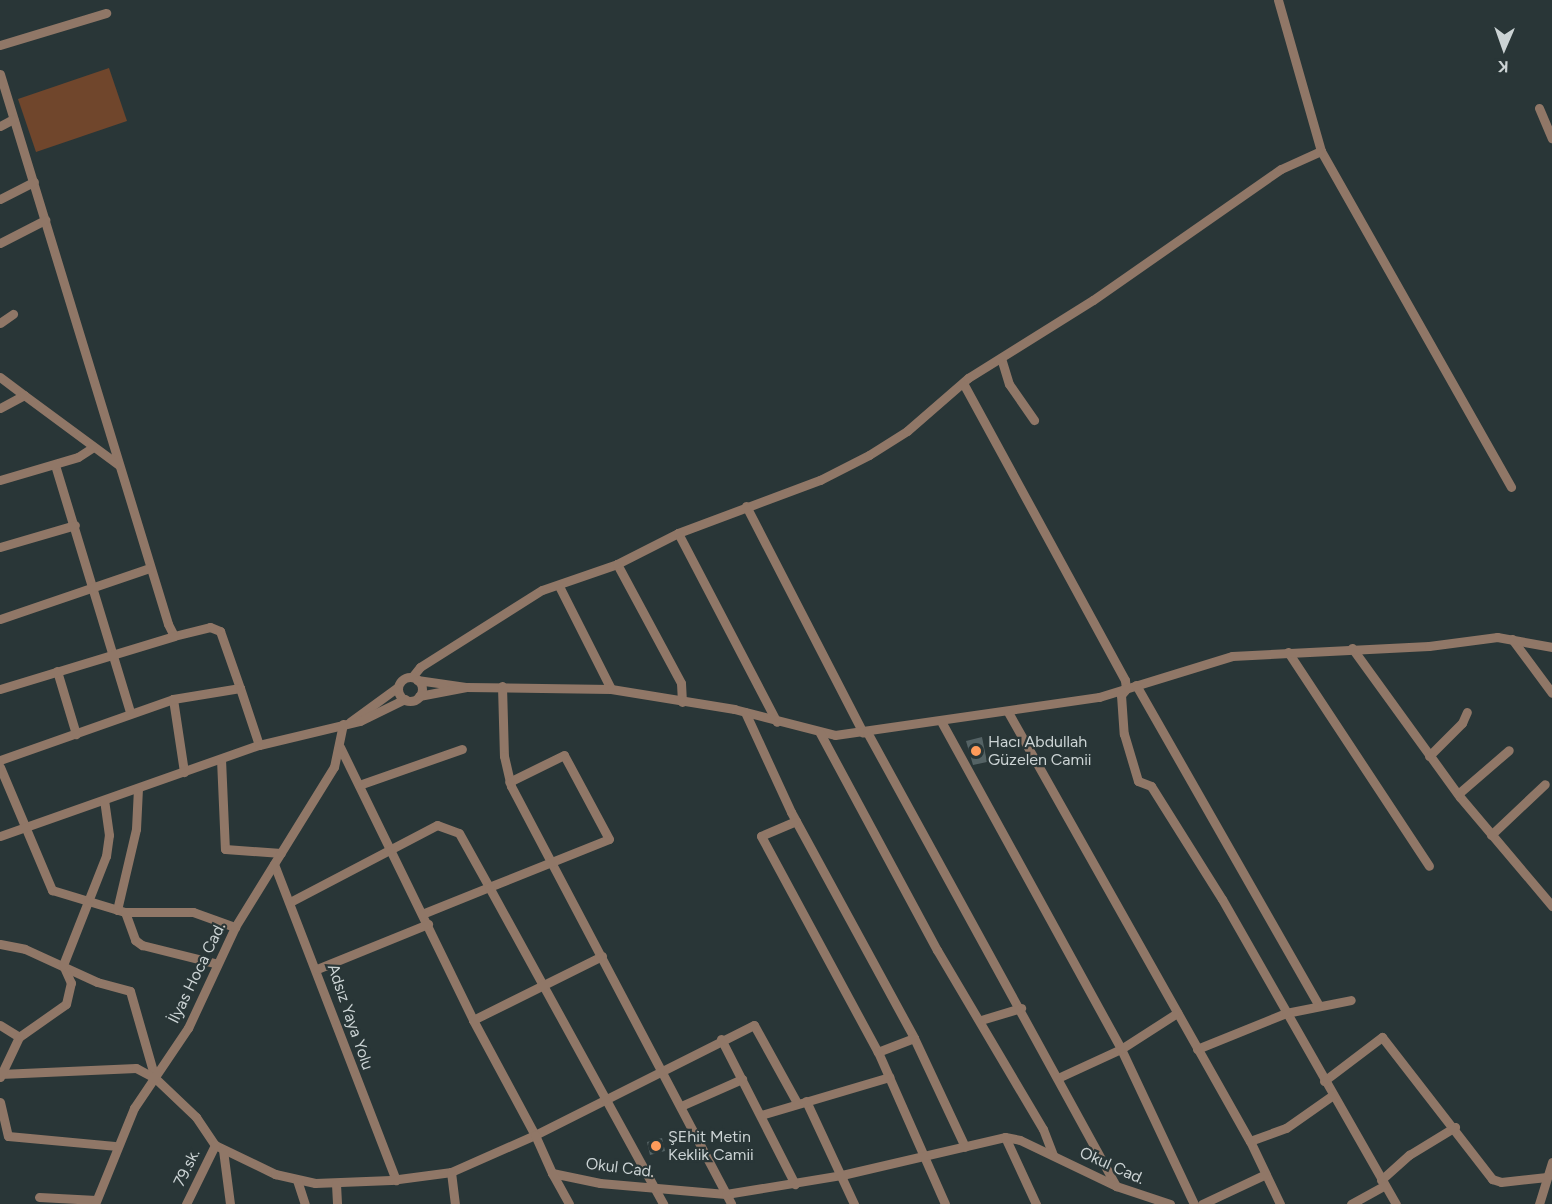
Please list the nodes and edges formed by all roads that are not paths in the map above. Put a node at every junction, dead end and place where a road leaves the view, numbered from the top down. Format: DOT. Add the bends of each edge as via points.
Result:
graph roads {
  1 [pos="1278,0"];
  2 [pos="106,13"];
  3 [pos="0,45"];
  4 [pos="0,74"];
  5 [pos="5,108"];
  6 [pos="1539,108"];
  7 [pos="14,119"];
  8 [pos="0,126"];
  9 [pos="1552,138"];
  10 [pos="1321,151"];
  11 [pos="34,182"];
  12 [pos="0,199"];
  13 [pos="45,220"];
  14 [pos="0,243"];
  15 [pos="13,314"];
  16 [pos="0,323"];
  17 [pos="1001,358"];
  18 [pos="0,377"];
  19 [pos="963,383"];
  20 [pos="24,396"];
  21 [pos="0,408"];
  22 [pos="1034,420"];
  23 [pos="92,448"];
  24 [pos="55,465"];
  25 [pos="119,465"];
  26 [pos="0,480"];
  27 [pos="1511,487"];
  28 [pos="746,506"];
  29 [pos="75,525"];
  30 [pos="678,533"];
  31 [pos="0,547"];
  32 [pos="617,564"];
  33 [pos="150,568"];
  34 [pos="559,586"];
  35 [pos="94,587"];
  36 [pos="0,619"];
  37 [pos="174,636"];
  38 [pos="1512,639"];
  39 [pos="1552,647"];
  40 [pos="1352,648"];
  41 [pos="1288,652"];
  42 [pos="114,655"];
  43 [pos="57,671"];
  44 [pos="415,679"];
  45 [pos="502,686"];
  46 [pos="398,687"];
  47 [pos="466,687"];
  48 [pos="1131,687"];
  49 [pos="240,688"];
  50 [pos="611,688"];
  51 [pos="0,689"];
  52 [pos="1552,693"];
  53 [pos="419,696"];
  54 [pos="173,699"];
  55 [pos="405,699"];
  56 [pos="682,702"];
  57 [pos="130,712"];
  58 [pos="745,712"];
  59 [pos="1008,712"];
  60 [pos="1467,712"];
  61 [pos="777,722"];
  62 [pos="346,723"];
  63 [pos="942,723"];
  64 [pos="820,732"];
  65 [pos="865,733"];
  66 [pos="76,734"];
  67 [pos="259,745"];
  68 [pos="340,747"];
  69 [pos="462,749"];
  70 [pos="1509,750"];
  71 [pos="1429,756"];
  72 [pos="221,759"];
  73 [pos="0,760"];
  74 [pos="0,766"];
  75 [pos="184,772"];
  76 [pos="509,782"];
  77 [pos="1545,784"];
  78 [pos="359,785"];
  79 [pos="138,788"];
  80 [pos="1458,794"];
  81 [pos="104,800"];
  82 [pos="796,821"];
  83 [pos="22,828"];
  84 [pos="1491,835"];
  85 [pos="0,836"];
  86 [pos="392,847"];
  87 [pos="281,853"];
  88 [pos="274,864"];
  89 [pos="553,864"];
  90 [pos="1429,866"];
  91 [pos="489,887"];
  92 [pos="290,902"];
  93 [pos="88,904"];
  94 [pos="1552,906"];
  95 [pos="121,911"];
  96 [pos="422,914"];
  97 [pos="428,924"];
  98 [pos="234,927"];
  99 [pos="0,944"];
  100 [pos="602,956"];
  101 [pos="215,963"];
  102 [pos="63,965"];
  103 [pos="317,969"];
  104 [pos="542,986"];
  105 [pos="1351,1000"];
  106 [pos="1319,1006"];
  107 [pos="1021,1008"];
  108 [pos="1177,1013"];
  109 [pos="1286,1013"];
  110 [pos="473,1020"];
  111 [pos="981,1020"];
  112 [pos="0,1024"];
  113 [pos="19,1037"];
  114 [pos="914,1038"];
  115 [pos="721,1039"];
  116 [pos="1121,1048"];
  117 [pos="1197,1049"];
  118 [pos="878,1052"];
  119 [pos="661,1069"];
  120 [pos="1,1075"];
  121 [pos="889,1077"];
  122 [pos="1059,1077"];
  123 [pos="155,1078"];
  124 [pos="742,1079"];
  125 [pos="1324,1081"];
  126 [pos="1333,1095"];
  127 [pos="604,1096"];
  128 [pos="0,1102"];
  129 [pos="801,1102"];
  130 [pos="681,1106"];
  131 [pos="761,1115"];
  132 [pos="1455,1127"];
  133 [pos="536,1135"];
  134 [pos="1005,1137"];
  135 [pos="1250,1141"];
  136 [pos="115,1146"];
  137 [pos="219,1147"];
  138 [pos="965,1148"];
  139 [pos="1053,1155"];
  140 [pos="925,1156"];
  141 [pos="1552,1162"];
  142 [pos="452,1172"];
  143 [pos="552,1173"];
  144 [pos="842,1175"];
  145 [pos="1264,1175"];
  146 [pos="1547,1177"];
  147 [pos="297,1180"];
  148 [pos="396,1180"];
  149 [pos="1383,1183"];
  150 [pos="336,1184"];
  151 [pos="795,1184"];
  152 [pos="1116,1186"];
  153 [pos="655,1188"];
  154 [pos="726,1194"];
  155 [pos="39,1197"];
  156 [pos="96,1202"];
  157 [pos="186,1204"];
  158 [pos="230,1204"];
  159 [pos="305,1204"];
  160 [pos="337,1204"];
  161 [pos="455,1204"];
  162 [pos="569,1204"];
  163 [pos="663,1204"];
  164 [pos="731,1204"];
  165 [pos="854,1204"];
  166 [pos="945,1204"];
  167 [pos="1036,1204"];
  168 [pos="1165,1204"];
  169 [pos="1194,1204"];
  170 [pos="1202,1204"];
  171 [pos="1280,1204"];
  172 [pos="1351,1204"];
  173 [pos="1396,1204"];
  174 [pos="1539,1204"];
  1 -- 10 [label="street"];
  2 -- 3 [label="street"];
  4 -- 5 [label="street"];
  5 -- 7 [label="street"];
  6 -- 9 [label="street"];
  7 -- 8 [label="street"];
  7 -- 11 [label="street"];
  10 -- 17 [label="street" via="1281,169"];
  10 -- 27 [label="street"];
  11 -- 12 [label="street"];
  11 -- 13 [label="street"];
  13 -- 14 [label="street"];
  13 -- 25 [label="street"];
  15 -- 16 [label="street"];
  17 -- 19 [label="street"];
  17 -- 22 [label="street" via="1009,384"];
  18 -- 20 [label="street"];
  19 -- 28 [label="street" via="907,431 869,455 820,480"];
  19 -- 48 [label="street"];
  20 -- 21 [label="street"];
  20 -- 23 [label="street"];
  23 -- 24 [label="street"];
  23 -- 25 [label="street"];
  24 -- 26 [label="street"];
  24 -- 29 [label="street"];
  25 -- 33 [label="street"];
  28 -- 30 [label="street"];
  28 -- 65 [label="street"];
  29 -- 31 [label="street"];
  29 -- 35 [label="street"];
  30 -- 32 [label="street"];
  30 -- 61 [label="street"];
  32 -- 34 [label="street"];
  32 -- 56 [label="street" via="681,683"];
  33 -- 35 [label="street"];
  33 -- 37 [label="street"];
  34 -- 44 [label="street" via="520,603 420,667"];
  34 -- 50 [label="street"];
  35 -- 36 [label="street"];
  35 -- 42 [label="street"];
  37 -- 42 [label="street"];
  37 -- 49 [label="street" via="210,627 220,631"];
  38 -- 39 [label="street"];
  38 -- 40 [label="street"];
  38 -- 52 [label="street"];
  40 -- 41 [label="street"];
  40 -- 71 [label="street"];
  41 -- 48 [label="street" via="1232,656"];
  41 -- 90 [label="street"];
  42 -- 43 [label="street"];
  42 -- 57 [label="street"];
  43 -- 51 [label="street"];
  43 -- 66 [label="street"];
  44 -- 46 [label="street"];
  44 -- 47 [label="street"];
  44 -- 53 [label="street"];
  45 -- 47 [label="street"];
  45 -- 50 [label="street"];
  45 -- 76 [label="street"];
  46 -- 55 [label="street"];
  46 -- 62 [label="street"];
  47 -- 53 [label="street"];
  48 -- 59 [label="street"];
  48 -- 106 [label="street"];
  48 -- 109 [label="street" via="1121,695 1124,734 1138,781 1151,786"];
  49 -- 54 [label="street"];
  49 -- 67 [label="street"];
  50 -- 56 [label="street"];
  53 -- 55 [label="street"];
  54 -- 57 [label="street"];
  54 -- 75 [label="street"];
  55 -- 62 [label="street"];
  56 -- 58 [label="street"];
  57 -- 66 [label="street"];
  58 -- 61 [label="street"];
  58 -- 82 [label="street"];
  59 -- 63 [label="street"];
  59 -- 108 [label="street"];
  60 -- 71 [label="street" via="1462,723"];
  61 -- 64 [label="street"];
  62 -- 67 [label="street"];
  62 -- 68 [label="street, İlyas Hoca Cad."];
  63 -- 65 [label="street"];
  63 -- 116 [label="street"];
  64 -- 65 [label="street"];
  64 -- 111 [label="street" via="937,950"];
  65 -- 107 [label="street"];
  66 -- 73 [label="street"];
  67 -- 72 [label="street"];
  68 -- 78 [label="street"];
  68 -- 87 [label="street, İlyas Hoca Cad." via="334,767"];
  69 -- 78 [label="street"];
  70 -- 80 [label="street"];
  71 -- 80 [label="street"];
  72 -- 75 [label="street"];
  72 -- 87 [label="street" via="225,849"];
  74 -- 83 [label="street"];
  75 -- 79 [label="street"];
  76 -- 89 [label="street"];
  76 -- 89 [label="street" via="564,755 609,839"];
  77 -- 84 [label="street"];
  78 -- 86 [label="street"];
  79 -- 81 [label="street"];
  79 -- 95 [label="street" via="136,829"];
  80 -- 84 [label="street"];
  81 -- 83 [label="street"];
  81 -- 93 [label="street" via="109,835 106,856"];
  82 -- 114 [label="street"];
  82 -- 118 [label="street" via="761,836"];
  83 -- 85 [label="street"];
  83 -- 93 [label="street" via="52,890"];
  84 -- 94 [label="street"];
  86 -- 91 [label="street" via="432,827 448,825 462,836"];
  86 -- 92 [label="street"];
  86 -- 96 [label="street"];
  87 -- 88 [label="street, İlyas Hoca Cad."];
  88 -- 92 [label="street, Adsız Yaya Yolu"];
  88 -- 98 [label="street, İlyas Hoca Cad."];
  89 -- 91 [label="street"];
  89 -- 100 [label="street"];
  91 -- 96 [label="street"];
  91 -- 104 [label="street"];
  92 -- 103 [label="street, Adsız Yaya Yolu"];
  93 -- 95 [label="street"];
  93 -- 102 [label="street"];
  95 -- 98 [label="street" via="193,912"];
  95 -- 101 [label="street" via="138,943"];
  96 -- 97 [label="street"];
  97 -- 103 [label="street"];
  97 -- 110 [label="street"];
  98 -- 101 [label="street, İlyas Hoca Cad."];
  99 -- 102 [label="street" via="25,949"];
  100 -- 104 [label="street"];
  100 -- 119 [label="street"];
  101 -- 123 [label="street, İlyas Hoca Cad." via="188,1028"];
  102 -- 113 [label="street" via="71,984 66,1004"];
  102 -- 123 [label="street" via="97,982 130,991"];
  103 -- 148 [label="street, Adsız Yaya Yolu" via="370,1122"];
  104 -- 110 [label="street"];
  104 -- 127 [label="street"];
  105 -- 106 [label="street"];
  106 -- 109 [label="street"];
  107 -- 111 [label="street"];
  107 -- 122 [label="street"];
  108 -- 116 [label="street"];
  108 -- 117 [label="street"];
  109 -- 117 [label="street"];
  109 -- 125 [label="street"];
  110 -- 133 [label="street"];
  111 -- 139 [label="street"];
  112 -- 113 [label="street"];
  113 -- 120 [label="street"];
  114 -- 118 [label="street"];
  114 -- 138 [label="street"];
  115 -- 119 [label="street"];
  115 -- 124 [label="street"];
  115 -- 129 [label="street" via="754,1025"];
  116 -- 122 [label="street"];
  116 -- 169 [label="street"];
  117 -- 135 [label="street"];
  118 -- 121 [label="street"];
  119 -- 127 [label="street"];
  119 -- 130 [label="street"];
  120 -- 123 [label="street" via="136,1068"];
  121 -- 129 [label="street"];
  121 -- 140 [label="street"];
  122 -- 152 [label="street"];
  123 -- 136 [label="street, İlyas Hoca Cad."];
  123 -- 137 [label="street" via="196,1117"];
  124 -- 130 [label="street"];
  124 -- 131 [label="street"];
  125 -- 126 [label="street"];
  125 -- 132 [label="street" via="1382,1037"];
  126 -- 135 [label="street" via="1287,1128"];
  126 -- 149 [label="street"];
  127 -- 133 [label="street"];
  127 -- 153 [label="street"];
  128 -- 136 [label="street" via="8,1136"];
  129 -- 131 [label="street"];
  129 -- 144 [label="street"];
  130 -- 154 [label="street"];
  131 -- 151 [label="street"];
  132 -- 146 [label="street" via="1494,1181"];
  132 -- 149 [label="street" via="1409,1155"];
  133 -- 142 [label="street"];
  133 -- 143 [label="street"];
  134 -- 138 [label="street, Okul Cad."];
  134 -- 139 [label="street, Okul Cad."];
  134 -- 167 [label="street"];
  135 -- 145 [label="street"];
  136 -- 156 [label="street, İlyas Hoca Cad."];
  137 -- 147 [label="street"];
  137 -- 157 [label="street, 79.sk."];
  137 -- 158 [label="street"];
  138 -- 140 [label="street, Okul Cad."];
  139 -- 152 [label="street, Okul Cad."];
  140 -- 144 [label="street, Okul Cad."];
  140 -- 166 [label="street"];
  141 -- 146 [label="street"];
  142 -- 148 [label="street"];
  142 -- 161 [label="street"];
  143 -- 153 [label="street, Okul Cad."];
  143 -- 162 [label="street"];
  144 -- 151 [label="street, Okul Cad."];
  144 -- 165 [label="street"];
  145 -- 170 [label="street"];
  145 -- 171 [label="street"];
  146 -- 174 [label="street"];
  147 -- 150 [label="street"];
  147 -- 159 [label="street"];
  148 -- 150 [label="street"];
  149 -- 172 [label="street"];
  149 -- 173 [label="street"];
  150 -- 160 [label="street"];
  151 -- 154 [label="street, Okul Cad."];
  152 -- 168 [label="street, Okul Cad."];
  153 -- 154 [label="street, Okul Cad."];
  153 -- 163 [label="street"];
  154 -- 164 [label="street"];
  155 -- 156 [label="street"];
}
